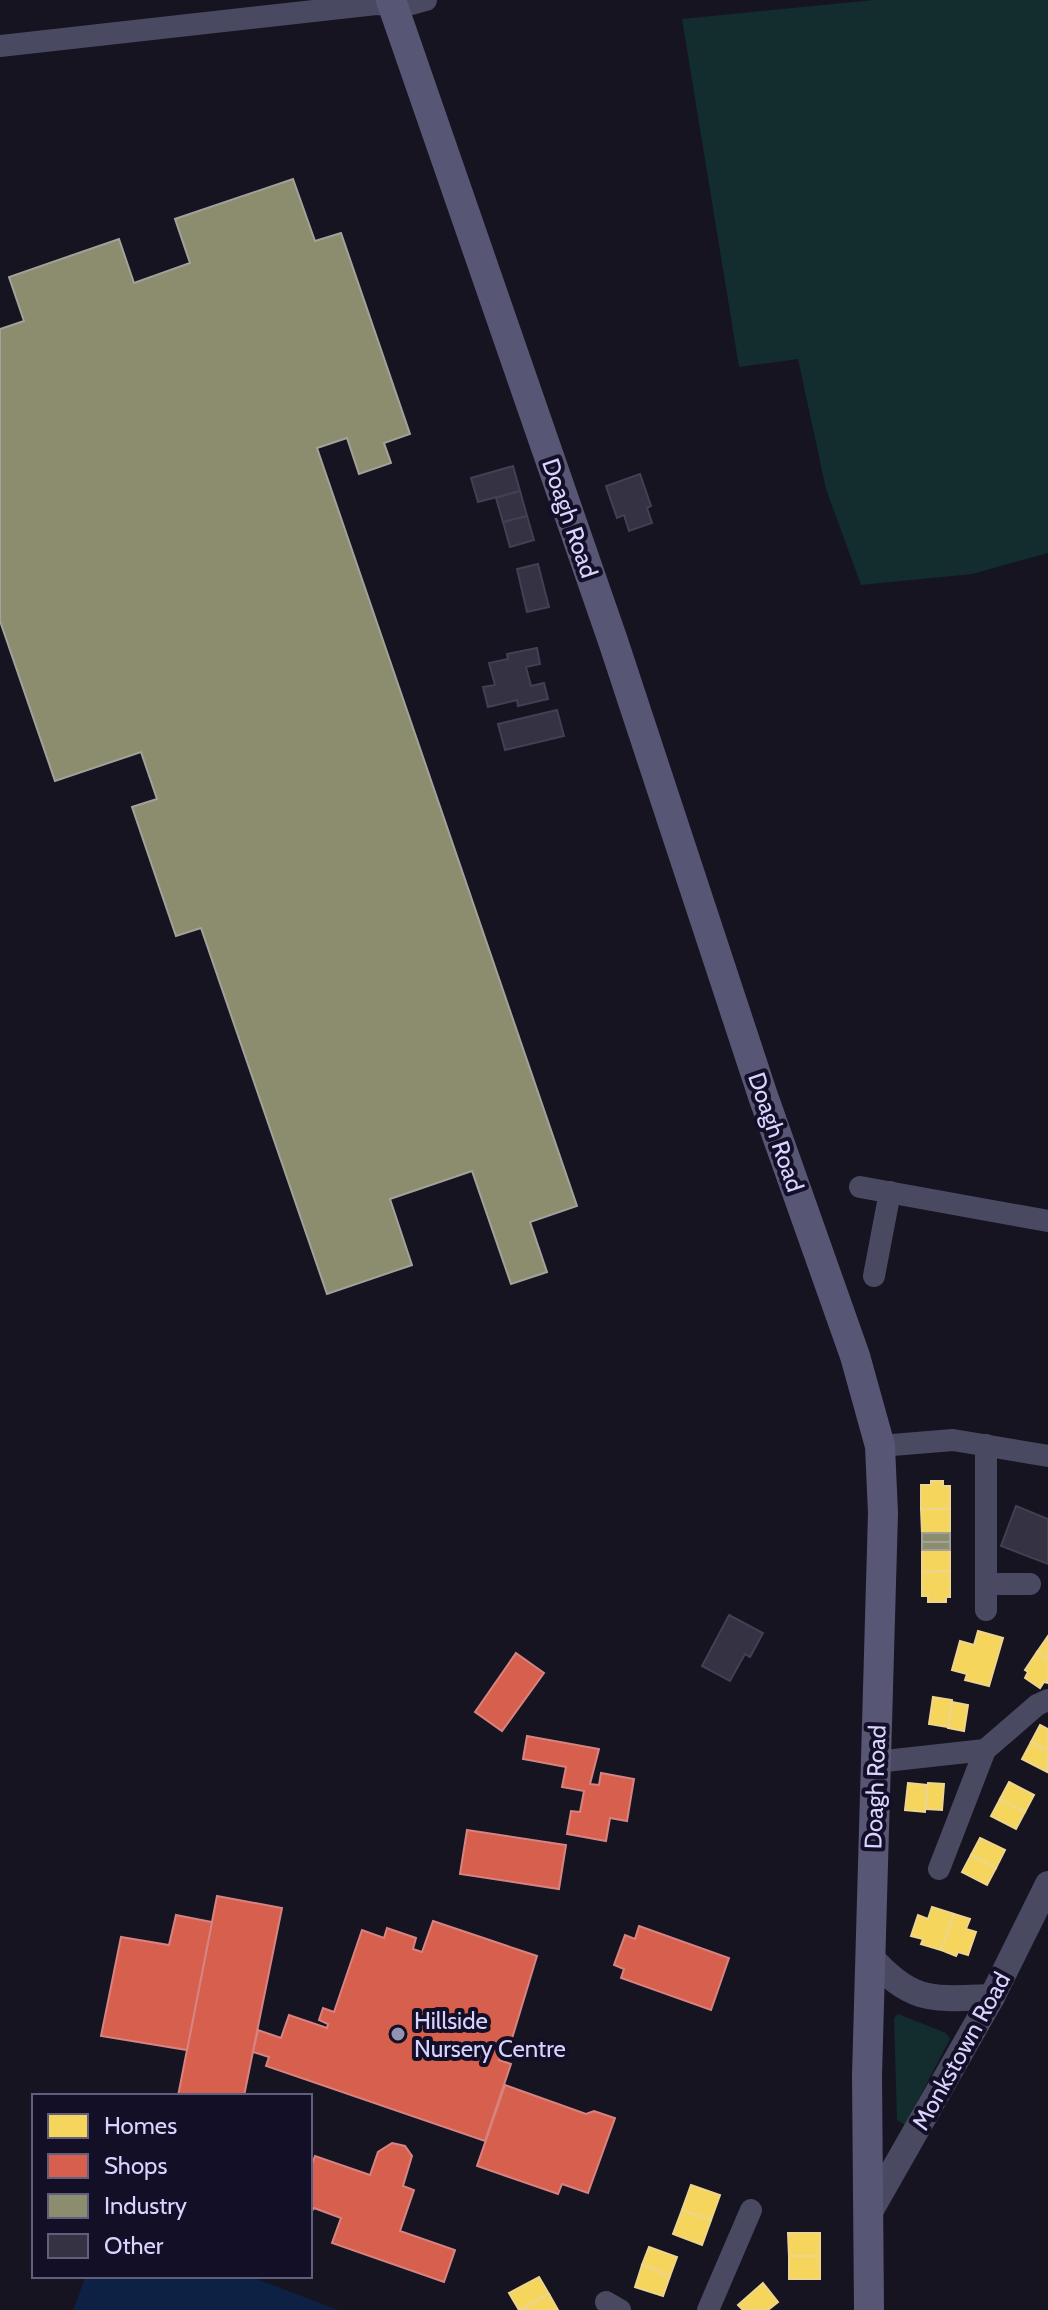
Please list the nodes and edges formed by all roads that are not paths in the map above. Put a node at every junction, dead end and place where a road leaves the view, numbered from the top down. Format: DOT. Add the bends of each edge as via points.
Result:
graph roads {
  1 [pos="426,0"];
  2 [pos="392,2"];
  3 [pos="0,46"];
  4 [pos="860,1187"];
  5 [pos="890,1192"];
  6 [pos="1048,1221"];
  7 [pos="874,1276"];
  8 [pos="986,1445"];
  9 [pos="880,1446"];
  10 [pos="1048,1456"];
  11 [pos="986,1584"];
  12 [pos="1030,1584"];
  13 [pos="986,1610"];
  14 [pos="1048,1700"];
  15 [pos="985,1750"];
  16 [pos="876,1762"];
  17 [pos="939,1869"];
  18 [pos="1048,1884"];
  19 [pos="870,1956"];
  20 [pos="992,1997"];
  21 [pos="751,2210"];
  22 [pos="868,2215"];
  23 [pos="708,2310"];
  24 [pos="869,2310"];
  1 -- 2 [label="street"];
  2 -- 3 [label="street"];
  2 -- 9 [label="main road, Doagh Road" via="855,1356"];
  4 -- 5 [label="street"];
  5 -- 6 [label="street"];
  5 -- 7 [label="street"];
  8 -- 9 [label="street" via="953,1440"];
  8 -- 10 [label="street"];
  8 -- 11 [label="street"];
  9 -- 16 [label="main road, Doagh Road"];
  11 -- 12 [label="street"];
  11 -- 13 [label="street"];
  14 -- 15 [label="street"];
  15 -- 16 [label="street"];
  15 -- 17 [label="street"];
  16 -- 19 [label="main road, Doagh Road"];
  18 -- 20 [label="street, Monkstown Road"];
  19 -- 20 [label="street" via="909,1991 945,2000"];
  19 -- 22 [label="main road, Doagh Road"];
  20 -- 22 [label="street, Monkstown Road"];
  21 -- 23 [label="street"];
  22 -- 24 [label="main road, Doagh Road"];
}
